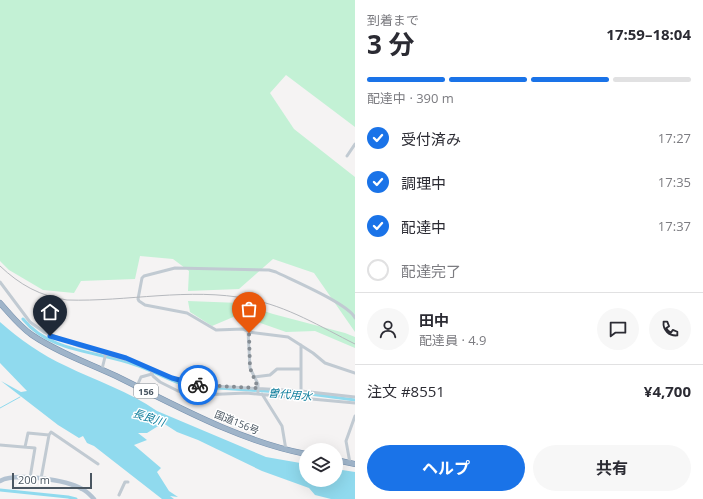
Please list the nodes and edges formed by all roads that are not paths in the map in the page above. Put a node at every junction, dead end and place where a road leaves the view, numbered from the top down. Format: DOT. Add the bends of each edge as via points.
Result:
graph roads {
  1 [pos="355,144"];
  2 [pos="347,156"];
  3 [pos="0,282"];
  4 [pos="0,302"];
  5 [pos="355,318"];
  6 [pos="248,332"];
  7 [pos="301,345"];
  8 [pos="105,355"];
  9 [pos="102,369"];
  10 [pos="301,369"];
  11 [pos="151,371"];
  12 [pos="355,373"];
  13 [pos="254,377"];
  14 [pos="137,386"];
  15 [pos="235,390"];
  16 [pos="259,392"];
  17 [pos="301,394"];
  18 [pos="337,397"];
  19 [pos="355,397"];
  20 [pos="355,403"];
  21 [pos="355,416"];
  22 [pos="49,435"];
  23 [pos="0,445"];
  24 [pos="26,447"];
  25 [pos="286,450"];
  26 [pos="299,453"];
  27 [pos="343,461"];
  28 [pos="353,463"];
  29 [pos="98,464"];
  30 [pos="30,478"];
  31 [pos="41,479"];
  32 [pos="0,481"];
  33 [pos="128,482"];
  34 [pos="119,495"];
  35 [pos="94,499"];
  1 -- 2 [label="street"];
  3 -- 8 [label="street" via="36,327 62,340"];
  4 -- 9 [label="highway, 国道156号 / 156" via="32,335"];
  5 -- 6 [label="street" via="351,311 340,303 269,270 175,268 145,275 142,278 139,301 187,313 216,330 243,329"];
  6 -- 7 [label="street" via="288,337"];
  6 -- 13 [label="street" via="250,368"];
  7 -- 10 [label="street"];
  7 -- 12 [label="street" via="325,363"];
  8 -- 9 [label="street"];
  8 -- 11 [label="street" via="126,358"];
  9 -- 14 [label="highway, 国道156号 / 156"];
  10 -- 13 [label="street" via="276,369 270,374"];
  10 -- 17 [label="street"];
  11 -- 14 [label="street" via="141,377"];
  11 -- 15 [label="street" via="187,383"];
  11 -- 15 [label="street" via="166,386 186,392 208,396"];
  13 -- 16 [label="street"];
  14 -- 25 [label="highway, 国道156号 / 156" via="224,427"];
  15 -- 16 [label="street"];
  16 -- 17 [label="street"];
  16 -- 17 [label="street"];
  16 -- 25 [label="street" via="282,426"];
  17 -- 18 [label="street"];
  17 -- 18 [label="street"];
  18 -- 19 [label="street"];
  18 -- 20 [label="street"];
  21 -- 28 [label="street" via="346,441"];
  22 -- 24 [label="street" via="28,433"];
  22 -- 29 [label="street" via="51,432"];
  22 -- 31 [label="street"];
  23 -- 24 [label="street"];
  24 -- 30 [label="street" via="36,450"];
  25 -- 26 [label="highway, 国道156号 / 156"];
  27 -- 28 [label="highway"];
  30 -- 31 [label="main road"];
  30 -- 32 [label="main road" via="9,477"];
  31 -- 35 [label="main road" via="77,487 88,492"];
  33 -- 34 [label="street" via="125,482"];
}
